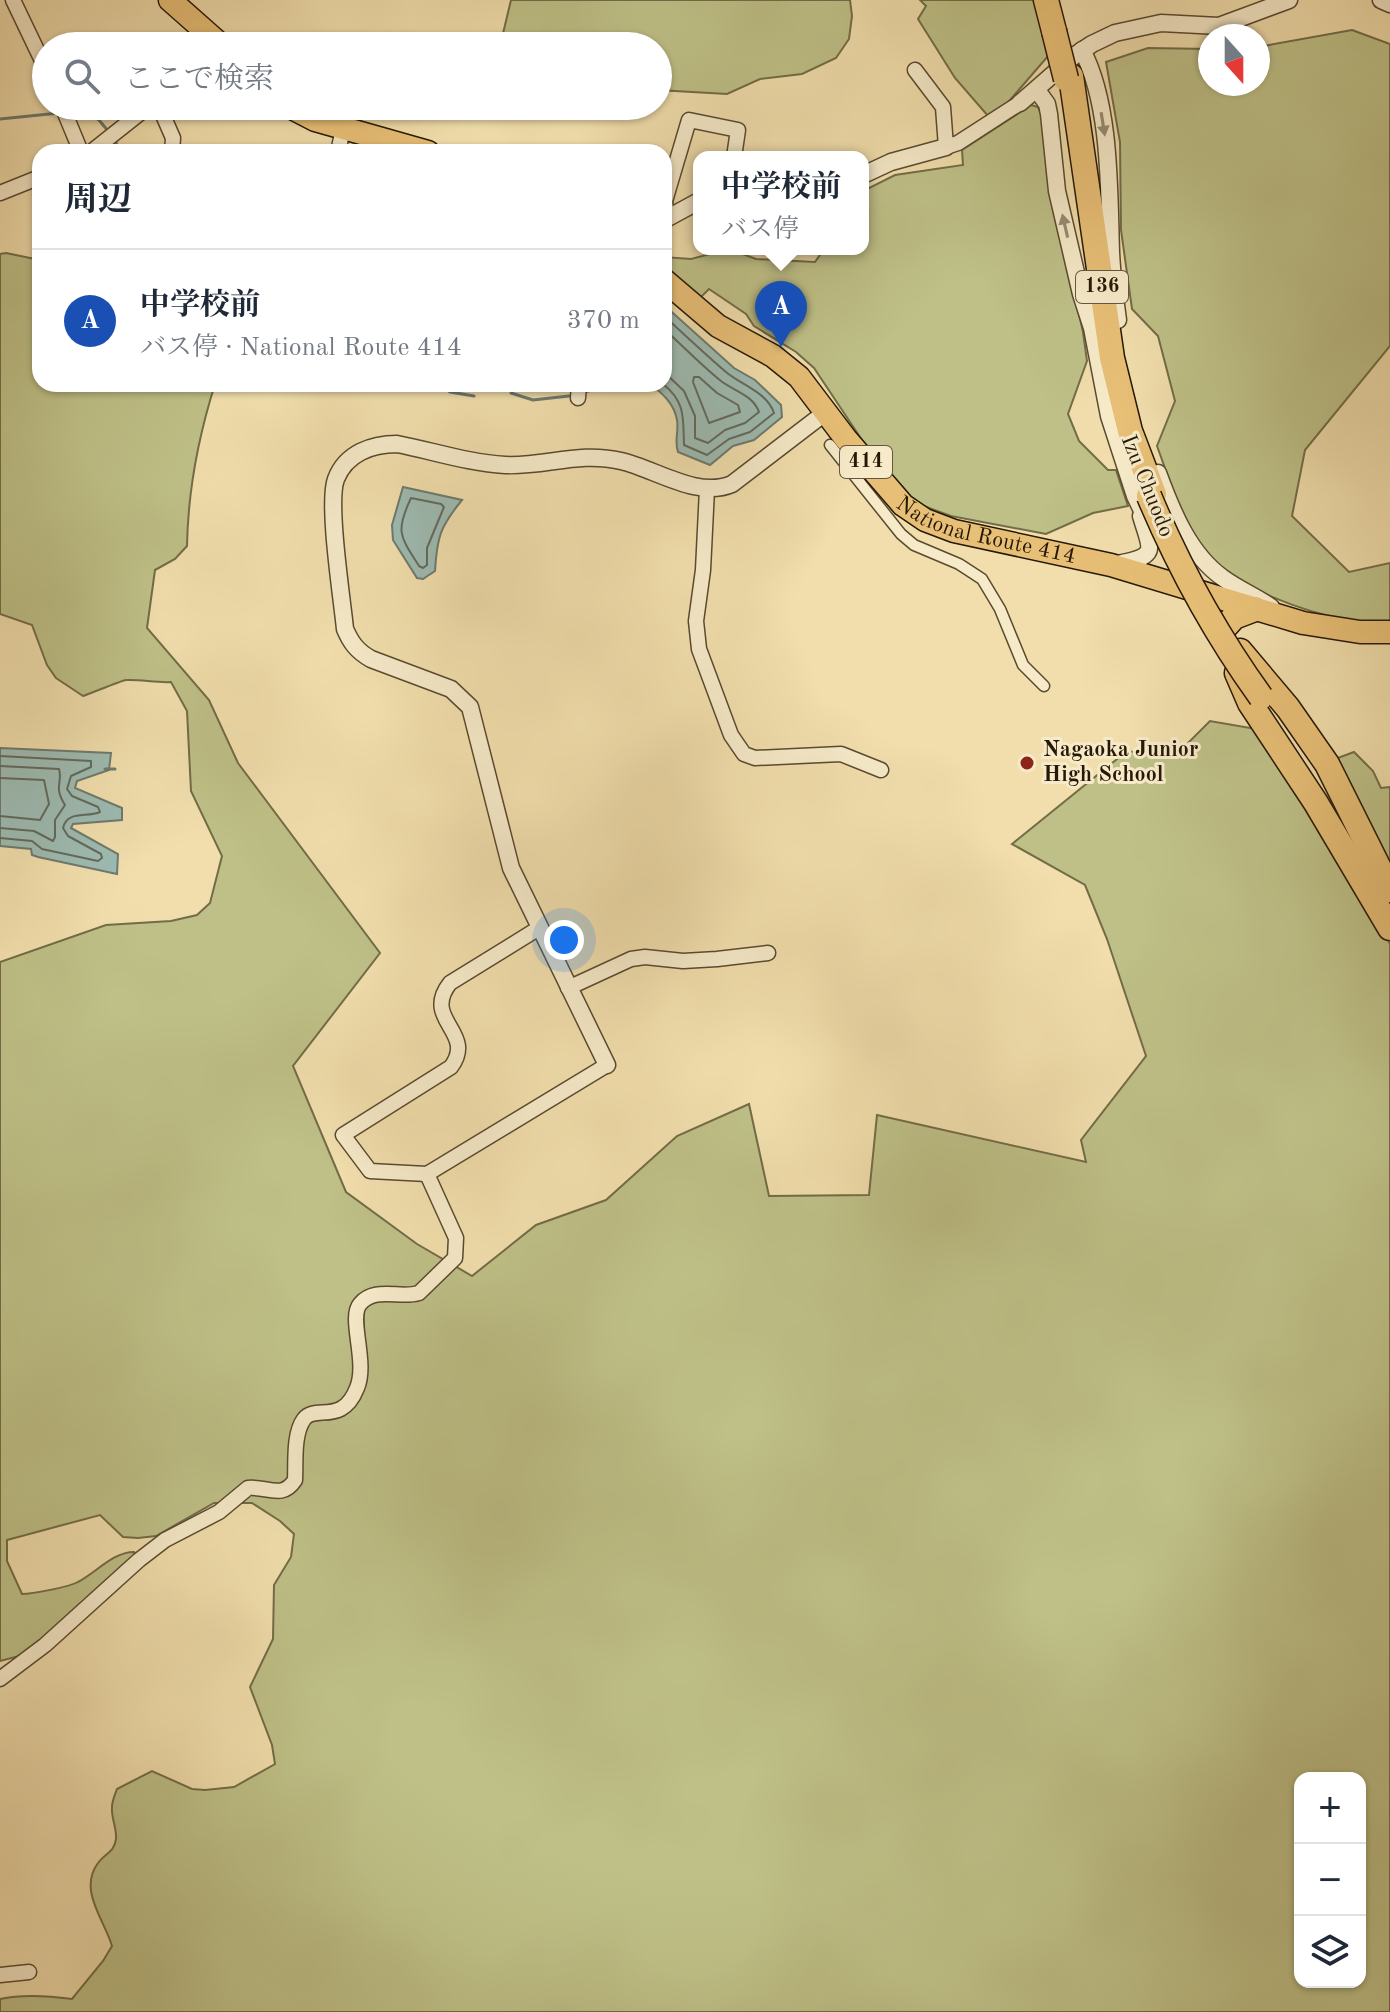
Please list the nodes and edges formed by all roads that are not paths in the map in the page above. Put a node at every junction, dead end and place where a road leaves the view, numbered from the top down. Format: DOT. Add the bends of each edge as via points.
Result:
graph roads {
  1 [pos="13,0"];
  2 [pos="170,0"];
  3 [pos="1049,0"];
  4 [pos="1289,0"];
  5 [pos="1381,0"];
  6 [pos="1390,4"];
  7 [pos="206,32"];
  8 [pos="32,40"];
  9 [pos="1082,50"];
  10 [pos="915,70"];
  11 [pos="1070,80"];
  12 [pos="1037,90"];
  13 [pos="1020,103"];
  14 [pos="68,120"];
  15 [pos="131,120"];
  16 [pos="165,120"];
  17 [pos="315,120"];
  18 [pos="343,129"];
  19 [pos="78,144"];
  20 [pos="101,144"];
  21 [pos="173,144"];
  22 [pos="340,144"];
  23 [pos="394,144"];
  24 [pos="946,147"];
  25 [pos="735,151"];
  26 [pos="1080,164"];
  27 [pos="869,172"];
  28 [pos="672,177"];
  29 [pos="32,180"];
  30 [pos="0,193"];
  31 [pos="693,204"];
  32 [pos="672,216"];
  33 [pos="1111,255"];
  34 [pos="672,287"];
  35 [pos="1092,328"];
  36 [pos="826,412"];
  37 [pos="830,445"];
  38 [pos="707,489"];
  39 [pos="1151,494"];
  40 [pos="1111,565"];
  41 [pos="1197,590"];
  42 [pos="1255,609"];
  43 [pos="1290,620"];
  44 [pos="1225,627"];
  45 [pos="1390,632"];
  46 [pos="1044,686"];
  47 [pos="1264,694"];
  48 [pos="881,770"];
  49 [pos="1390,890"];
  50 [pos="1390,906"];
  51 [pos="1390,919"];
  52 [pos="539,928"];
  53 [pos="1390,928"];
  54 [pos="768,953"];
  55 [pos="568,988"];
  56 [pos="607,1065"];
  57 [pos="427,1174"];
  58 [pos="0,1679"];
  59 [pos="29,1972"];
  60 [pos="0,1975"];
  1 -- 8 [label="street"];
  2 -- 7 [label="highway"];
  3 -- 11 [label="highway, Izu Chuodo / 136, bridge"];
  4 -- 9 [label="street" via="1219,26 1161,23 1126,30"];
  5 -- 6 [label="street"];
  9 -- 12 [label="street"];
  9 -- 33 [label="street, one-way" via="1105,130"];
  10 -- 24 [label="street" via="943,107"];
  11 -- 26 [label="highway, Izu Chuodo / 136"];
  11 -- 33 [label="highway" via="1083,111"];
  11 -- 39 [label="highway, Izu Chuodo / 136" via="1112,358"];
  12 -- 13 [label="street"];
  35 -- 12 [label="street, one-way" via="1060,203 1047,104"];
  13 -- 24 [label="street"];
  14 -- 19 [label="street"];
  15 -- 20 [label="street"];
  16 -- 21 [label="street"];
  17 -- 18 [label="highway"];
  18 -- 22 [label="street"];
  18 -- 23 [label="highway"];
  24 -- 27 [label="street"];
  25 -- 28 [label="street" via="738,130 689,120"];
  26 -- 35 [label="highway"];
  26 -- 39 [label="highway, Izu Chuodo / 136" via="1115,397"];
  29 -- 30 [label="street"];
  31 -- 32 [label="street"];
  33 -- 39 [label="street" via="1122,353"];
  34 -- 36 [label="highway, National Route 414 / 414" via="718,326 773,356"];
  35 -- 39 [label="street" via="1109,416"];
  36 -- 38 [label="street" via="732,484"];
  36 -- 40 [label="highway, National Route 414 / 414" via="903,505 925,520"];
  37 -- 46 [label="street" via="901,534 982,579 1023,665"];
  38 -- 48 [label="street" via="696,632 738,748 755,758 841,754"];
  38 -- 52 [label="street" via="621,461 568,457 508,465 397,444 358,452 336,480 345,629 361,653 451,689 470,707 511,868"];
  39 -- 40 [label="street" via="1150,547 1136,561"];
  39 -- 41 [label="street" via="1172,517"];
  39 -- 41 [label="street" via="1164,552"];
  39 -- 43 [label="street" via="1220,576"];
  39 -- 47 [label="highway, Izu Chuodo / 136, bridge" via="1181,566 1240,667"];
  40 -- 41 [label="highway, National Route 414 / 414"];
  41 -- 42 [label="highway, National Route 414 / 414"];
  41 -- 44 [label="highway"];
  41 -- 53 [label="highway" via="1250,703"];
  42 -- 43 [label="highway, National Route 414 / 414"];
  42 -- 44 [label="highway"];
  43 -- 45 [label="highway, National Route 414 / 414" via="1331,629"];
  44 -- 49 [label="highway" via="1327,764"];
  47 -- 50 [label="highway, Izu Chuodo / 136" via="1315,765"];
  47 -- 51 [label="highway, Izu Chuodo / 136" via="1311,768"];
  52 -- 55 [label="street"];
  52 -- 57 [label="street" via="444,990 442,1016 460,1045 451,1067 343,1135 370,1171"];
  54 -- 55 [label="street" via="683,961 631,959"];
  55 -- 56 [label="street"];
  56 -- 57 [label="street"];
  57 -- 58 [label="street" via="456,1238 455,1258 419,1293 379,1294 359,1304 355,1316 362,1363 357,1389 343,1409 304,1420 292,1486 281,1492 248,1488 219,1512 165,1540"];
  59 -- 60 [label="street"];
}
